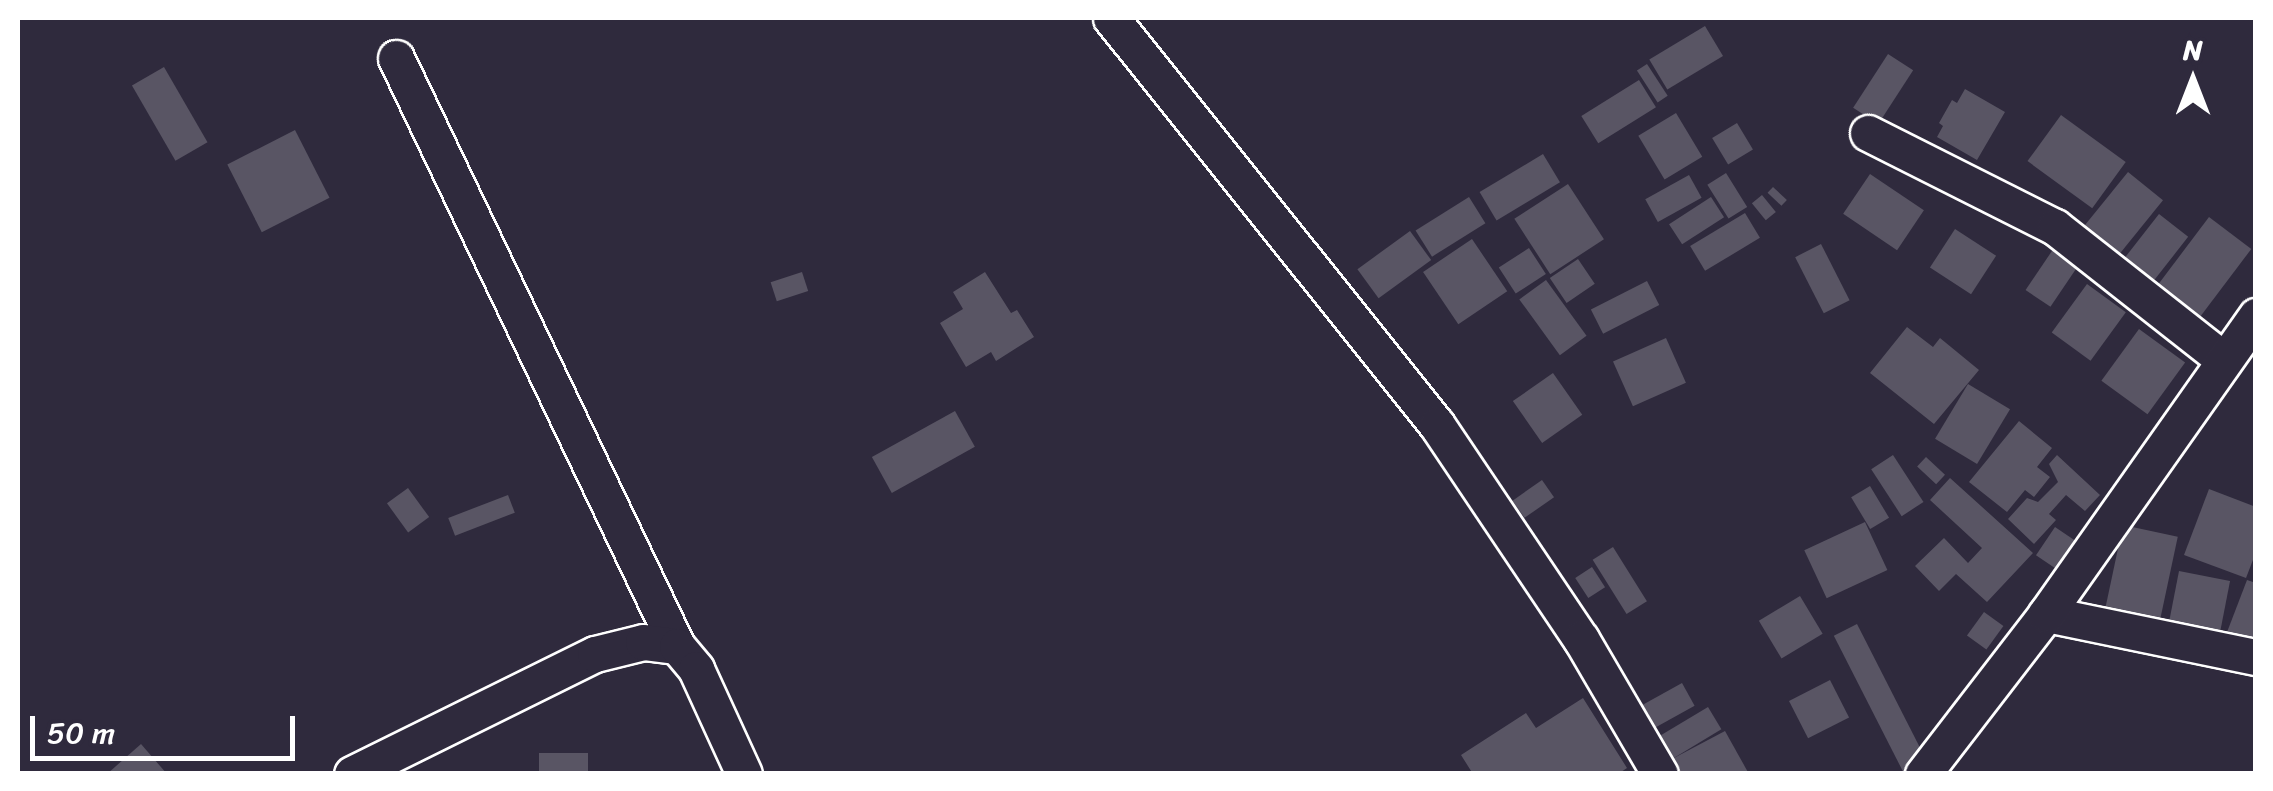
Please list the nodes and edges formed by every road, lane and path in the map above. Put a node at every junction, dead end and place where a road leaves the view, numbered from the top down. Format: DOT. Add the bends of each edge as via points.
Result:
graph roads {
  1 [pos="1111,18"];
  2 [pos="396,58"];
  3 [pos="1868,133"];
  4 [pos="2256,316"];
  5 [pos="2224,360"];
  6 [pos="2046,614"];
  7 [pos="677,646"];
  8 [pos="2256,657"];
  9 [pos="352,774"];
  10 [pos="744,774"];
  11 [pos="1660,774"];
  12 [pos="1923,774"];
  1 -- 11 [label="street" via="1437,426 1581,640"];
  2 -- 7 [label="street"];
  3 -- 5 [label="street" via="2055,227"];
  4 -- 5 [label="street"];
  5 -- 6 [label="street"];
  6 -- 8 [label="street"];
  6 -- 12 [label="street"];
  7 -- 9 [label="street" via="643,642 596,654"];
  7 -- 10 [label="street" via="696,669"];
}
